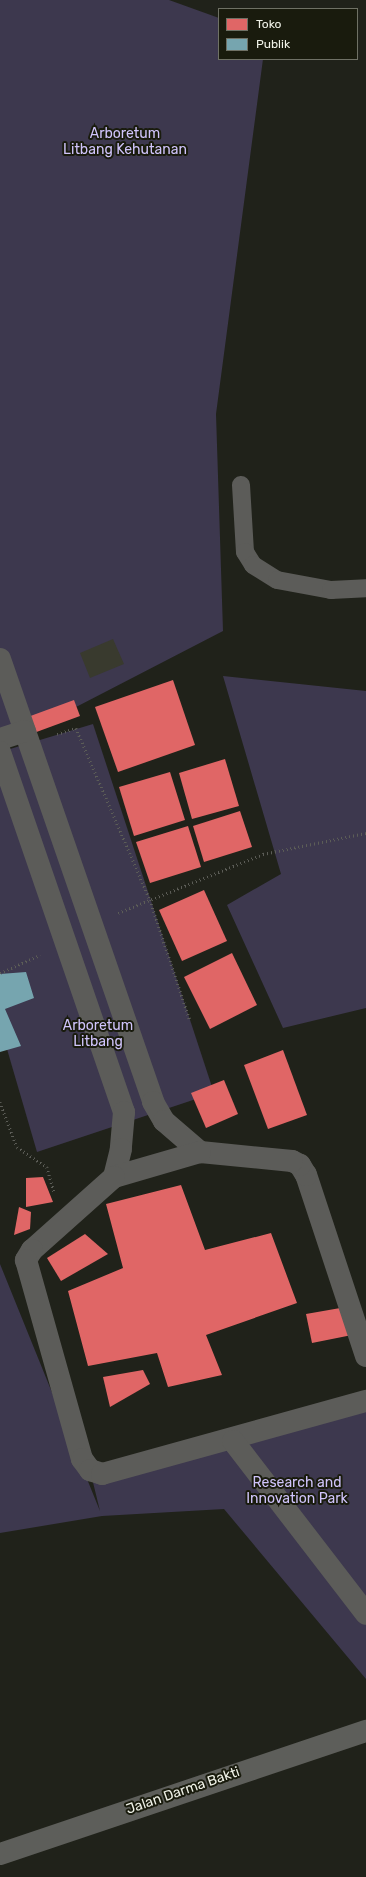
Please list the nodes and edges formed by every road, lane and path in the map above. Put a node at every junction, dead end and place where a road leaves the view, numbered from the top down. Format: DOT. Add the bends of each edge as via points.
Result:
graph roads {
  1 [pos="241,485"];
  2 [pos="366,588"];
  3 [pos="0,659"];
  4 [pos="76,728"];
  5 [pos="25,730"];
  6 [pos="0,739"];
  7 [pos="0,752"];
  8 [pos="366,833"];
  9 [pos="150,900"];
  10 [pos="91,924"];
  11 [pos="66,943"];
  12 [pos="0,973"];
  13 [pos="190,1020"];
  14 [pos="0,1102"];
  15 [pos="153,1102"];
  16 [pos="124,1112"];
  17 [pos="200,1152"];
  18 [pos="114,1177"];
  19 [pos="62,1225"];
  20 [pos="366,1356"];
  21 [pos="366,1401"];
  22 [pos="233,1441"];
  23 [pos="366,1614"];
  24 [pos="366,1731"];
  25 [pos="0,1854"];
  1 -- 2 [label="lane" via="245,552 253,565 277,580 331,590"];
  3 -- 5 [label="street"];
  4 -- 9 [label="path"];
  5 -- 6 [label="street"];
  5 -- 10 [label="street"];
  7 -- 11 [label="street"];
  8 -- 9 [label="path" via="263,854"];
  9 -- 10 [label="path"];
  9 -- 13 [label="path"];
  10 -- 15 [label="street"];
  11 -- 12 [label="path"];
  11 -- 16 [label="street"];
  14 -- 19 [label="path" via="17,1147 47,1167"];
  15 -- 16 [label="street"];
  15 -- 17 [label="street" via="164,1121"];
  16 -- 18 [label="street" via="121,1149"];
  17 -- 18 [label="street"];
  17 -- 20 [label="street" via="300,1165"];
  18 -- 19 [label="street"];
  19 -- 22 [label="street" via="32,1250 26,1260 27,1271 82,1459 90,1470 102,1474"];
  21 -- 22 [label="street"];
  22 -- 23 [label="street"];
  24 -- 25 [label="street, Jalan Darma Bakti"];
}
